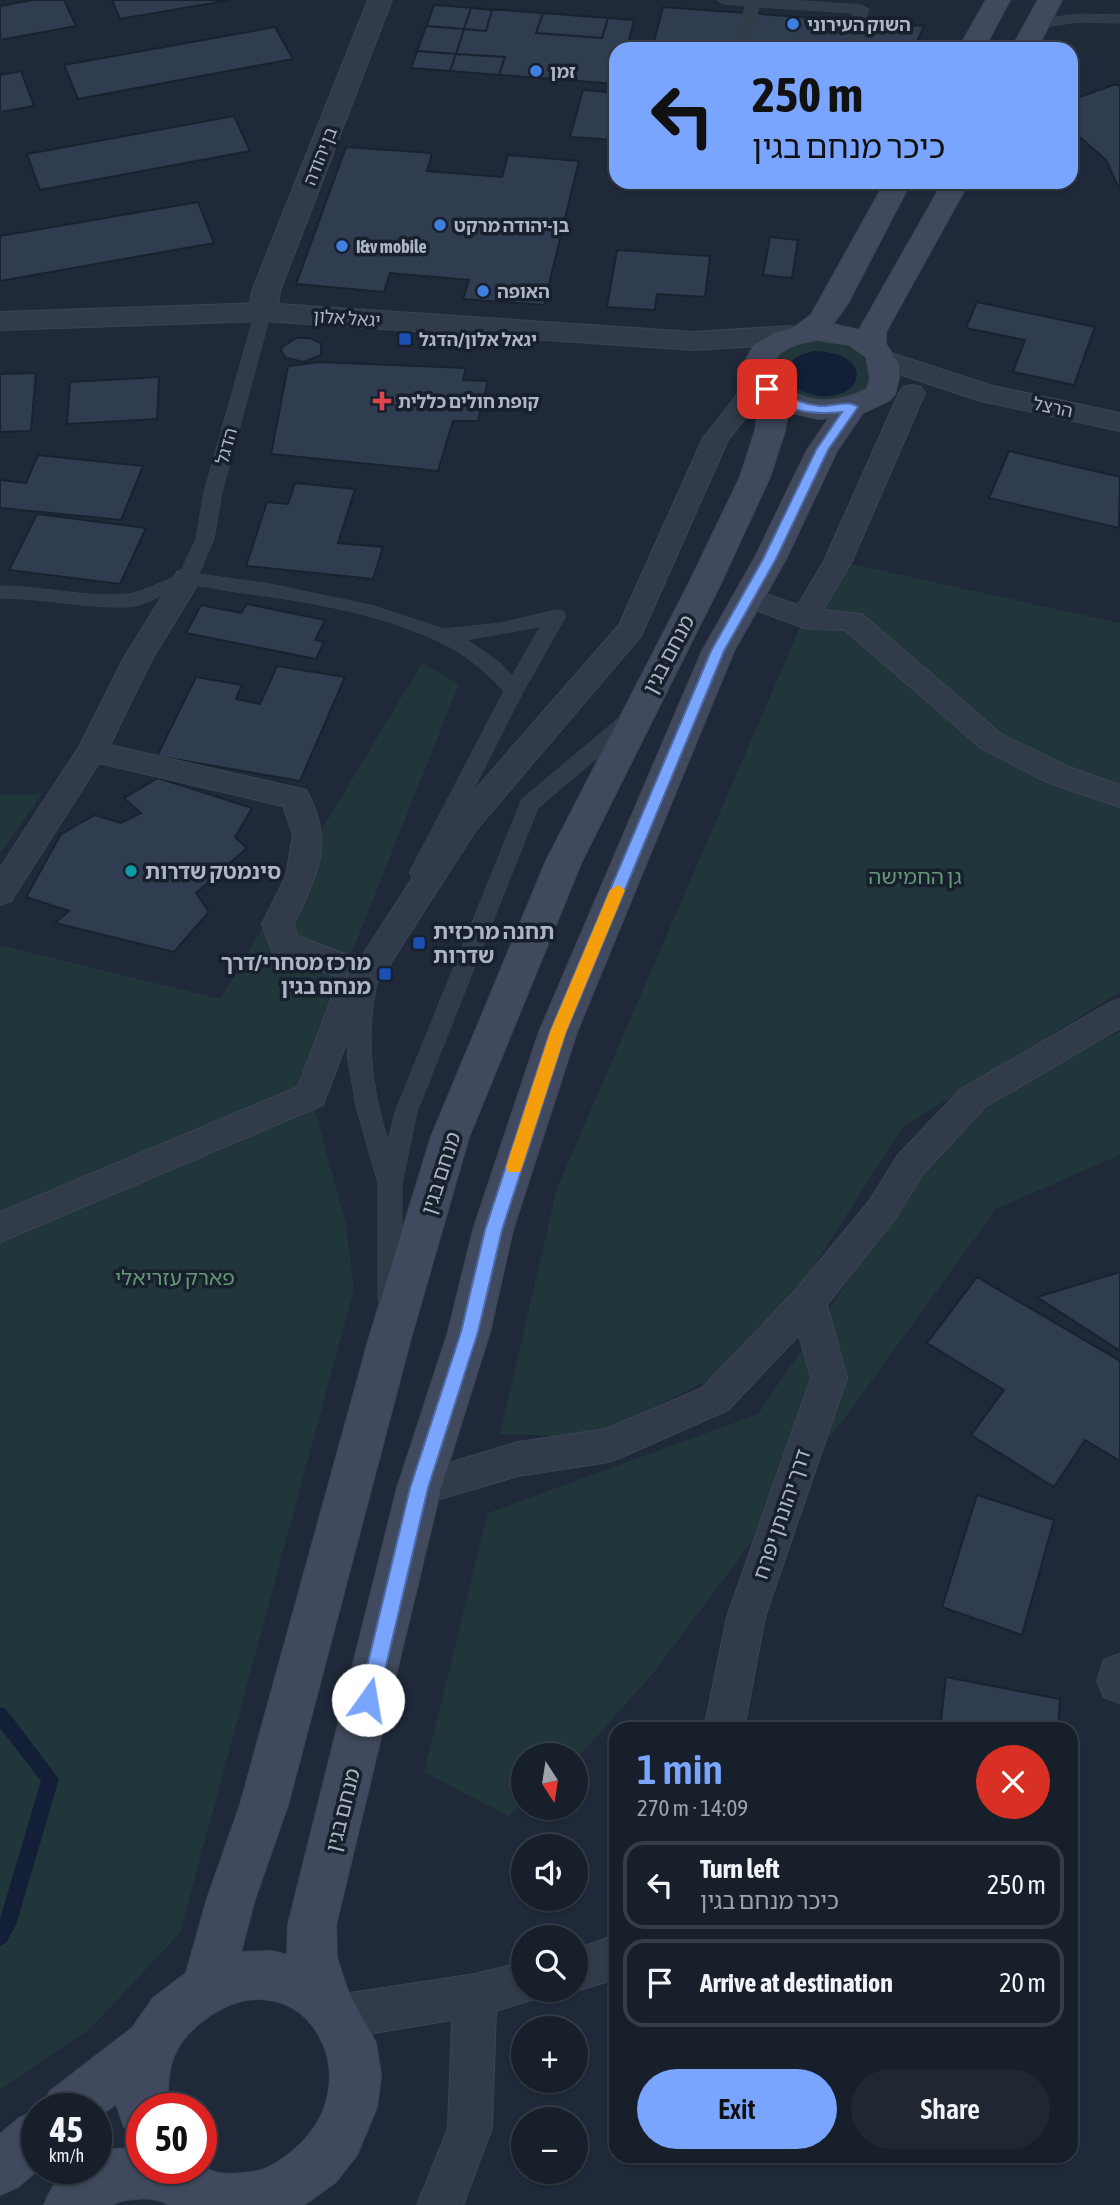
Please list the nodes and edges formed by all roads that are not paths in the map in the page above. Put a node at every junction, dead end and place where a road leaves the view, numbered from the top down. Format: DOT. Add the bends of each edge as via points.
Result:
graph roads {
  1 [pos="380,0"];
  2 [pos="724,0"];
  3 [pos="998,0"];
  4 [pos="1050,0"];
  5 [pos="753,2"];
  6 [pos="1120,19"];
  7 [pos="1036,24"];
  8 [pos="744,42"];
  9 [pos="851,42"];
  10 [pos="975,42"];
  11 [pos="1027,42"];
  12 [pos="894,189"];
  13 [pos="952,189"];
  14 [pos="263,312"];
  15 [pos="0,321"];
  16 [pos="798,334"];
  17 [pos="694,341"];
  18 [pos="878,353"];
  19 [pos="764,383"];
  20 [pos="912,393"];
  21 [pos="987,394"];
  22 [pos="866,400"];
  23 [pos="1120,422"];
  24 [pos="187,579"];
  25 [pos="0,592"];
  26 [pos="749,597"];
  27 [pos="804,618"];
  28 [pos="442,635"];
  29 [pos="514,690"];
  30 [pos="637,714"];
  31 [pos="92,751"];
  32 [pos="1120,796"];
  33 [pos="0,893"];
  34 [pos="370,969"];
  35 [pos="1120,1012"];
  36 [pos="390,1184"];
  37 [pos="0,1227"];
  38 [pos="808,1302"];
  39 [pos="390,1338"];
  40 [pos="419,1488"];
  41 [pos="1120,1676"];
  42 [pos="1120,1681"];
  43 [pos="725,1722"];
  44 [pos="609,1960"];
  45 [pos="588,1967"];
  46 [pos="511,1986"];
  47 [pos="207,1989"];
  48 [pos="475,1995"];
  49 [pos="331,2010"];
  50 [pos="150,2046"];
  51 [pos="89,2093"];
  52 [pos="143,2093"];
  53 [pos="21,2150"];
  54 [pos="0,2169"];
  55 [pos="189,2186"];
  56 [pos="310,2187"];
  57 [pos="70,2205"];
  58 [pos="440,2205"];
  1 -- 14 [label="street, בן יהודה" via="266,291"];
  2 -- 5 [label="lane"];
  3 -- 10 [label="main road"];
  4 -- 7 [label="main road"];
  5 -- 8 [label="lane"];
  5 -- 9 [label="lane" via="862,9"];
  6 -- 7 [label="lane"];
  7 -- 11 [label="main road"];
  12 -- 16 [label="main road" via="833,305 821,321"];
  13 -- 18 [label="main road" via="872,332"];
  14 -- 15 [label="street, יגאל אלון"];
  14 -- 17 [label="street, יגאל אלון"];
  14 -- 24 [label="lane, הדגל" via="213,492 205,539"];
  16 -- 17 [label="street, יגאל אלון"];
  16 -- 18 [label="main road" via="838,333"];
  16 -- 19 [label="main road" via="766,348 759,358"];
  17 -- 19 [label="street, יגאל אלון"];
  18 -- 21 [label="street, הרצל"];
  18 -- 22 [label="main road" via="886,378"];
  19 -- 22 [label="main road" via="792,404 813,409"];
  19 -- 30 [label="main road, מנחם בגין" via="771,431 755,477"];
  19 -- 34 [label="street" via="716,438 631,629 465,822"];
  20 -- 21 [label="street, הרצל"];
  20 -- 22 [label="street, הרצל"];
  20 -- 27 [label="street" via="838,561"];
  21 -- 23 [label="street, הרצל"];
  22 -- 26 [label="main road, מנחם בגין" via="822,450"];
  24 -- 25 [label="lane" via="132,600 87,601 36,592"];
  24 -- 28 [label="lane" via="271,590 374,612"];
  24 -- 31 [label="street" via="138,657"];
  26 -- 27 [label="street"];
  26 -- 40 [label="main road, מנחם בגין" via="718,651 558,1032 493,1230 469,1332"];
  27 -- 32 [label="street" via="852,621 991,741 1059,775"];
  28 -- 29 [label="lane" via="493,668"];
  28 -- 29 [label="lane" via="480,634 556,616"];
  29 -- 34 [label="lane"];
  30 -- 36 [label="lane" via="529,804 406,1112"];
  30 -- 39 [label="main road, מנחם בגין" via="564,860 450,1137"];
  31 -- 33 [label="street"];
  31 -- 34 [label="street" via="295,798 309,835 301,876 278,924 284,944 346,967"];
  34 -- 36 [label="lane" via="362,992 358,1041 364,1104"];
  34 -- 37 [label="street" via="348,997 311,1096"];
  35 -- 38 [label="street" via="973,1098 910,1165 882,1210"];
  36 -- 39 [label="lane"];
  38 -- 40 [label="street" via="715,1399 609,1446 518,1459"];
  38 -- 43 [label="street, דרך יהונתן יפרח" via="829,1378 746,1616"];
  39 -- 47 [label="main road, מנחם בגין" via="264,1805 231,1899"];
  40 -- 49 [label="main road, מנחם בגין" via="312,1925 313,1958"];
  41 -- 42 [label="street"];
  44 -- 45 [label="street"];
  46 -- 48 [label="street"];
  47 -- 49 [label="main road" via="241,1976 272,1976 301,1985"];
  47 -- 50 [label="main road" via="166,2022"];
  48 -- 49 [label="street"];
  48 -- 58 [label="street" via="470,2128"];
  49 -- 56 [label="main road, מנחם בגין" via="352,2048 355,2102 342,2137"];
  50 -- 51 [label="main road"];
  50 -- 52 [label="main road"];
  53 -- 54 [label="main road"];
  55 -- 56 [label="main road, מנחם בגין" via="235,2203 263,2201"];
  55 -- 57 [label="main road" via="113,2175"];
}
